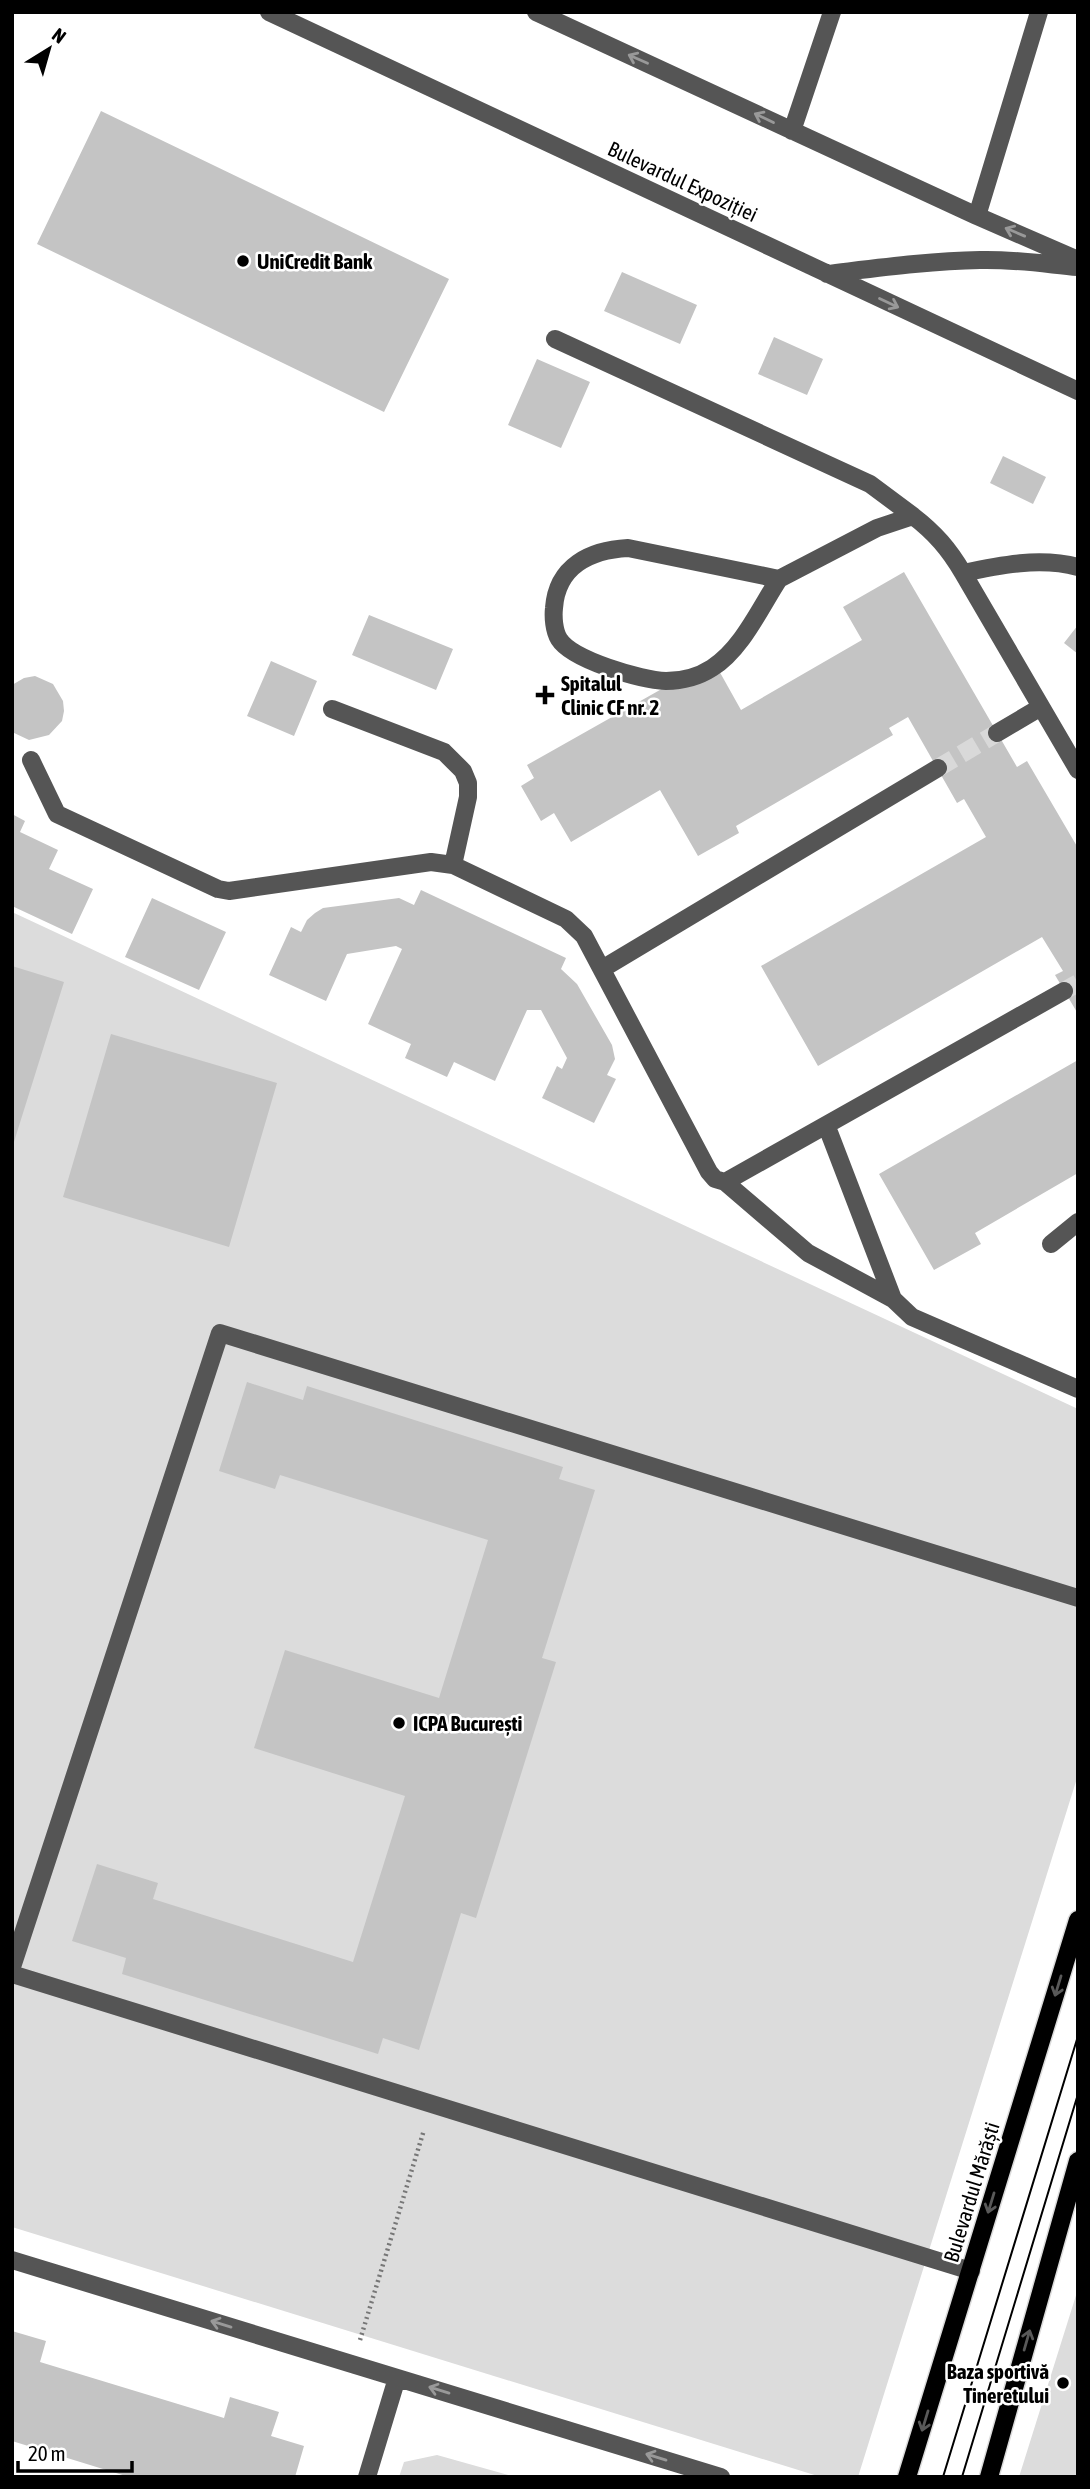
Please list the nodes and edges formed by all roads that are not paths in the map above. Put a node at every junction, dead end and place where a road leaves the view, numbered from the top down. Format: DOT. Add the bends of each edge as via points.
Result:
graph roads {
  1 [pos="269,12"];
  2 [pos="536,12"];
  3 [pos="832,12"];
  4 [pos="1039,12"];
  5 [pos="792,131"];
  6 [pos="977,216"];
  7 [pos="1078,260"];
  8 [pos="1078,267"];
  9 [pos="827,274"];
  10 [pos="555,340"];
  11 [pos="1078,391"];
  12 [pos="913,516"];
  13 [pos="1078,567"];
  14 [pos="963,573"];
  15 [pos="779,579"];
  16 [pos="1041,707"];
  17 [pos="332,709"];
  18 [pos="997,733"];
  19 [pos="31,760"];
  20 [pos="938,768"];
  21 [pos="1078,770"];
  22 [pos="453,865"];
  23 [pos="602,969"];
  24 [pos="1064,991"];
  25 [pos="827,1127"];
  26 [pos="725,1182"];
  27 [pos="1078,1222"];
  28 [pos="1051,1244"];
  29 [pos="893,1298"];
  30 [pos="1078,1389"];
  31 [pos="1078,1598"];
  32 [pos="1078,1920"];
  33 [pos="12,1967"];
  34 [pos="12,1974"];
  35 [pos="1078,2161"];
  36 [pos="12,2260"];
  37 [pos="971,2271"];
  38 [pos="397,2378"];
  39 [pos="367,2477"];
  40 [pos="722,2477"];
  41 [pos="908,2477"];
  42 [pos="989,2477"];
  1 -- 9 [label="street, Bulevardul Expoziției"];
  5 -- 2 [label="street, one-way"];
  3 -- 5 [label="street"];
  4 -- 6 [label="street"];
  5 -- 6 [label="street"];
  7 -- 6 [label="street, one-way"];
  8 -- 9 [label="street" via="981,260"];
  9 -- 11 [label="street, Bulevardul Expoziției, one-way"];
  10 -- 12 [label="street" via="870,484"];
  12 -- 14 [label="street" via="948,547"];
  12 -- 15 [label="street" via="877,528"];
  13 -- 14 [label="street" via="1037,563"];
  14 -- 16 [label="street"];
  15 -- 15 [label="street" via="628,548 605,549 584,557 567,572 555,593 557,637 582,657 645,678 689,678 727,655"];
  16 -- 18 [label="street"];
  16 -- 21 [label="street"];
  17 -- 22 [label="street" via="444,752 463,771 468,797"];
  19 -- 22 [label="street" via="57,814 218,889 431,862"];
  20 -- 23 [label="street"];
  22 -- 23 [label="street" via="566,919 584,936"];
  23 -- 26 [label="street" via="709,1172"];
  24 -- 25 [label="street"];
  25 -- 26 [label="street"];
  25 -- 29 [label="street"];
  26 -- 29 [label="street" via="808,1253"];
  27 -- 28 [label="street"];
  29 -- 30 [label="street" via="912,1317"];
  31 -- 33 [label="street" via="220,1333"];
  32 -- 37 [label="main road, Bulevardul Mărăști, one-way"];
  34 -- 37 [label="street"];
  42 -- 35 [label="main road, one-way"];
  38 -- 36 [label="street, one-way"];
  37 -- 41 [label="main road, Bulevardul Mărăști, one-way"];
  38 -- 39 [label="street"];
  40 -- 38 [label="street, one-way"];
}
